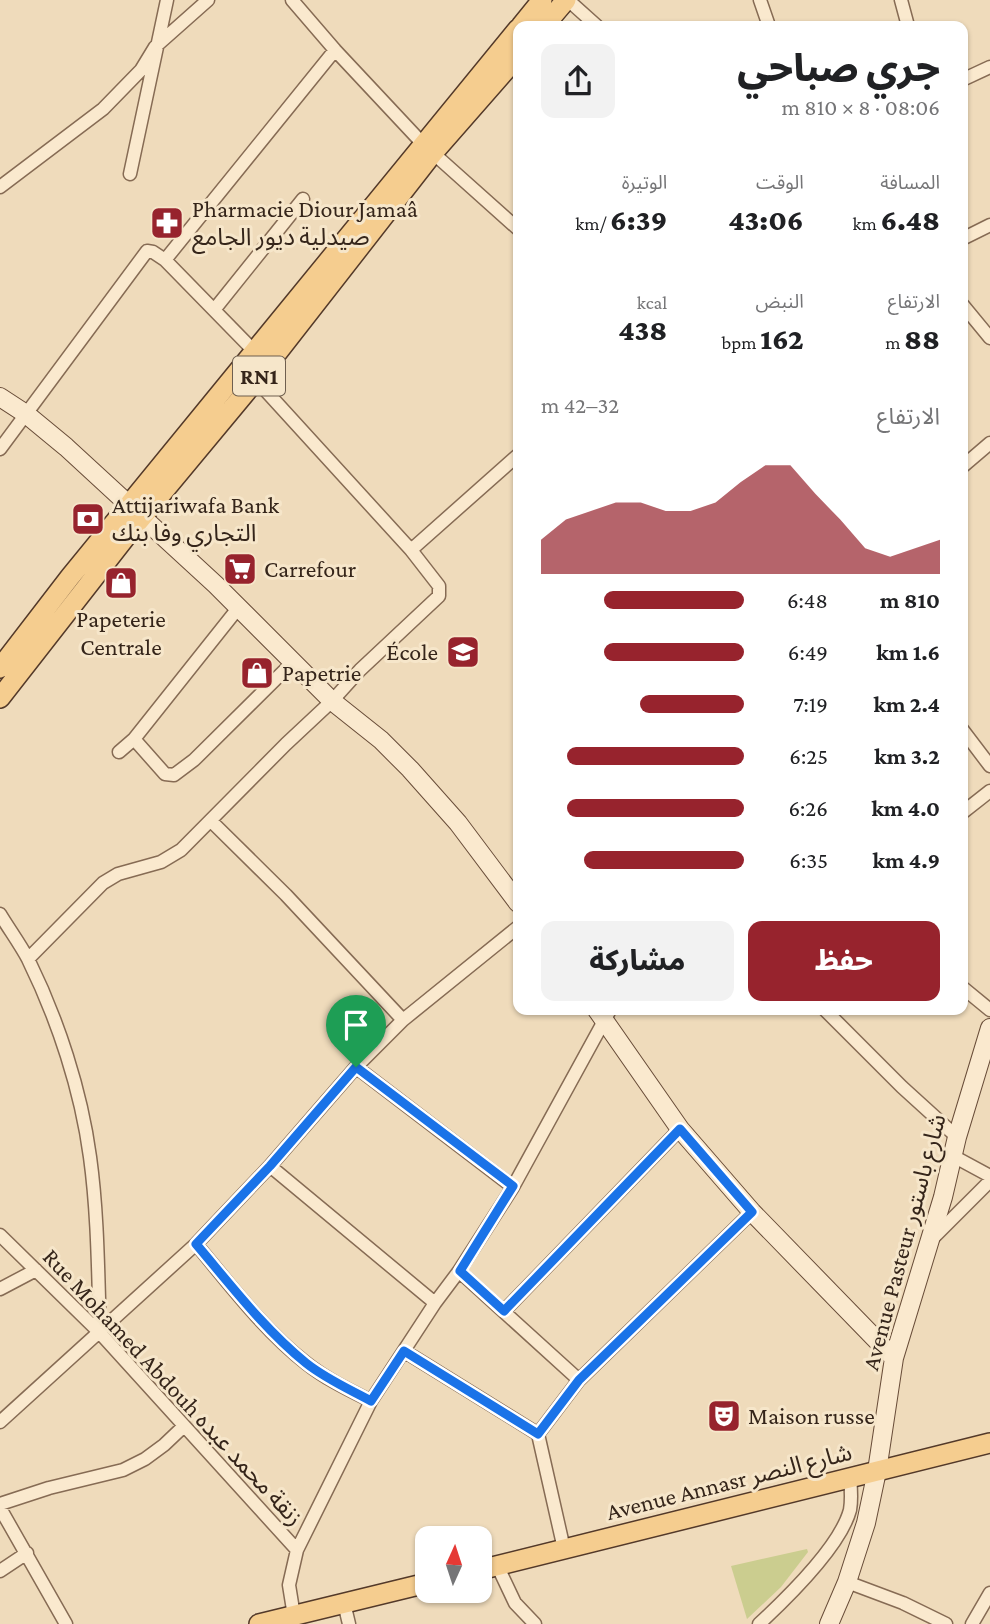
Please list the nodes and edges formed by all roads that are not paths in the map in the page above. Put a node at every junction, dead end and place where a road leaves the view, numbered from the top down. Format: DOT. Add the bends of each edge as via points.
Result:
graph roads {
  1 [pos="167,0"];
  2 [pos="208,0"];
  3 [pos="292,0"];
  4 [pos="542,0"];
  5 [pos="567,0"];
  6 [pos="760,0"];
  7 [pos="901,0"];
  8 [pos="525,21"];
  9 [pos="548,21"];
  10 [pos="591,21"];
  11 [pos="767,21"];
  12 [pos="907,21"];
  13 [pos="513,36"];
  14 [pos="155,47"];
  15 [pos="335,50"];
  16 [pos="513,61"];
  17 [pos="990,67"];
  18 [pos="968,77"];
  19 [pos="428,149"];
  20 [pos="130,174"];
  21 [pos="0,187"];
  22 [pos="303,199"];
  23 [pos="513,225"];
  24 [pos="990,225"];
  25 [pos="968,236"];
  26 [pos="165,260"];
  27 [pos="214,310"];
  28 [pos="968,310"];
  29 [pos="990,338"];
  30 [pos="254,351"];
  31 [pos="256,380"];
  32 [pos="0,397"];
  33 [pos="26,414"];
  34 [pos="990,443"];
  35 [pos="0,449"];
  36 [pos="513,459"];
  37 [pos="968,462"];
  38 [pos="135,512"];
  39 [pos="411,550"];
  40 [pos="239,607"];
  41 [pos="292,663"];
  42 [pos="0,668"];
  43 [pos="0,698"];
  44 [pos="332,701"];
  45 [pos="968,737"];
  46 [pos="134,739"];
  47 [pos="119,752"];
  48 [pos="990,766"];
  49 [pos="990,791"];
  50 [pos="968,808"];
  51 [pos="211,821"];
  52 [pos="513,896"];
  53 [pos="0,914"];
  54 [pos="513,931"];
  55 [pos="28,958"];
  56 [pos="968,992"];
  57 [pos="990,1010"];
  58 [pos="603,1015"];
  59 [pos="605,1015"];
  60 [pos="830,1015"];
  61 [pos="403,1020"];
  62 [pos="990,1028"];
  63 [pos="356,1067"];
  64 [pos="680,1129"];
  65 [pos="957,1137"];
  66 [pos="953,1156"];
  67 [pos="270,1166"];
  68 [pos="990,1179"];
  69 [pos="513,1186"];
  70 [pos="752,1212"];
  71 [pos="0,1235"];
  72 [pos="196,1244"];
  73 [pos="927,1245"];
  74 [pos="36,1270"];
  75 [pos="460,1271"];
  76 [pos="0,1289"];
  77 [pos="435,1303"];
  78 [pos="504,1311"];
  79 [pos="100,1332"];
  80 [pos="404,1351"];
  81 [pos="894,1358"];
  82 [pos="579,1380"];
  83 [pos="371,1401"];
  84 [pos="0,1422"];
  85 [pos="184,1426"];
  86 [pos="538,1434"];
  87 [pos="990,1443"];
  88 [pos="877,1471"];
  89 [pos="850,1478"];
  90 [pos="0,1506"];
  91 [pos="564,1549"];
  92 [pos="297,1550"];
  93 [pos="27,1553"];
  94 [pos="492,1566"];
  95 [pos="0,1571"];
  96 [pos="492,1572"];
  97 [pos="847,1582"];
  98 [pos="415,1586"];
  99 [pos="990,1593"];
  100 [pos="344,1603"];
  101 [pos="294,1616"];
  102 [pos="66,1624"];
  103 [pos="260,1624"];
  104 [pos="349,1624"];
  105 [pos="535,1624"];
  106 [pos="759,1624"];
  107 [pos="829,1624"];
  108 [pos="946,1624"];
  109 [pos="972,1624"];
  1 -- 14 [label="street"];
  2 -- 14 [label="street"];
  3 -- 15 [label="street"];
  4 -- 8 [label="main road, RN1"];
  5 -- 9 [label="main road"];
  5 -- 10 [label="street"];
  6 -- 11 [label="street"];
  7 -- 12 [label="street"];
  13 -- 19 [label="main road, RN1"];
  14 -- 20 [label="street"];
  14 -- 21 [label="street" via="141,70 103,109"];
  15 -- 19 [label="street"];
  15 -- 26 [label="street"];
  16 -- 19 [label="main road, RN1"];
  17 -- 18 [label="street"];
  19 -- 23 [label="street"];
  19 -- 30 [label="main road, RN1"];
  19 -- 31 [label="main road, RN1"];
  22 -- 27 [label="street"];
  24 -- 25 [label="street"];
  26 -- 27 [label="street"];
  26 -- 33 [label="street" via="153,252 143,254"];
  27 -- 30 [label="street"];
  28 -- 29 [label="street"];
  30 -- 38 [label="main road, RN1"];
  31 -- 38 [label="main road, RN1"];
  31 -- 39 [label="street"];
  32 -- 33 [label="street"];
  33 -- 35 [label="street"];
  33 -- 38 [label="street"];
  34 -- 37 [label="street"];
  36 -- 39 [label="street"];
  38 -- 40 [label="street"];
  38 -- 42 [label="main road, RN1"];
  38 -- 43 [label="main road, RN1"];
  39 -- 44 [label="street" via="439,586 439,596"];
  40 -- 41 [label="street"];
  40 -- 46 [label="street"];
  41 -- 44 [label="street"];
  41 -- 46 [label="street" via="174,775 165,774"];
  44 -- 51 [label="street"];
  44 -- 52 [label="street" via="381,740 426,786"];
  45 -- 48 [label="street"];
  46 -- 47 [label="street"];
  49 -- 50 [label="street"];
  51 -- 55 [label="street" via="161,862 103,883"];
  51 -- 61 [label="street"];
  53 -- 55 [label="street"];
  54 -- 61 [label="street"];
  55 -- 79 [label="street" via="66,1054 90,1156"];
  56 -- 57 [label="street"];
  58 -- 69 [label="street"];
  59 -- 64 [label="street"];
  60 -- 65 [label="street"];
  61 -- 63 [label="street"];
  62 -- 65 [label="street, Avenue Pasteur شارع باستور"];
  63 -- 67 [label="street"];
  63 -- 69 [label="street"];
  64 -- 70 [label="street"];
  64 -- 78 [label="street"];
  65 -- 66 [label="street, Avenue Pasteur شارع باستور"];
  66 -- 68 [label="street"];
  66 -- 73 [label="street, Avenue Pasteur شارع باستور"];
  67 -- 72 [label="street"];
  67 -- 77 [label="street"];
  68 -- 73 [label="street"];
  69 -- 75 [label="street"];
  70 -- 81 [label="street"];
  70 -- 82 [label="street"];
  71 -- 74 [label="street, Rue Mohamed Abdouh زنقة محمد عبده"];
  72 -- 79 [label="street"];
  72 -- 83 [label="street" via="294,1353"];
  73 -- 81 [label="street, Avenue Pasteur شارع باستور"];
  74 -- 76 [label="street"];
  74 -- 79 [label="street, Rue Mohamed Abdouh زنقة محمد عبده"];
  75 -- 77 [label="street"];
  75 -- 78 [label="street"];
  77 -- 80 [label="street"];
  78 -- 82 [label="street"];
  79 -- 84 [label="street"];
  79 -- 85 [label="street, Rue Mohamed Abdouh زنقة محمد عبده"];
  80 -- 83 [label="street"];
  80 -- 86 [label="street"];
  81 -- 88 [label="street, Avenue Pasteur شارع باستور"];
  82 -- 86 [label="street"];
  83 -- 92 [label="street"];
  85 -- 90 [label="street" via="145,1459 123,1470 49,1488"];
  85 -- 92 [label="street, Rue Mohamed Abdouh زنقة محمد عبده"];
  86 -- 91 [label="street"];
  87 -- 88 [label="main road, Avenue Annasr شارع النصر"];
  88 -- 89 [label="main road, Avenue Annasr شارع النصر"];
  88 -- 97 [label="street, Avenue Pasteur شارع باستور"];
  89 -- 91 [label="main road, Avenue Annasr شارع النصر"];
  89 -- 106 [label="street" via="851,1507 839,1534"];
  90 -- 93 [label="street"];
  91 -- 94 [label="main road, Avenue Annasr شارع النصر"];
  92 -- 101 [label="street, Rue Mohamed Abdouh زنقة محمد عبده" via="289,1585"];
  93 -- 95 [label="street"];
  93 -- 102 [label="street"];
  96 -- 105 [label="street"];
  97 -- 107 [label="street, Avenue Pasteur شارع باستور"];
  97 -- 108 [label="street"];
  98 -- 100 [label="main road"];
  99 -- 109 [label="street"];
  100 -- 101 [label="main road"];
  100 -- 104 [label="street"];
  101 -- 103 [label="main road"];
}
